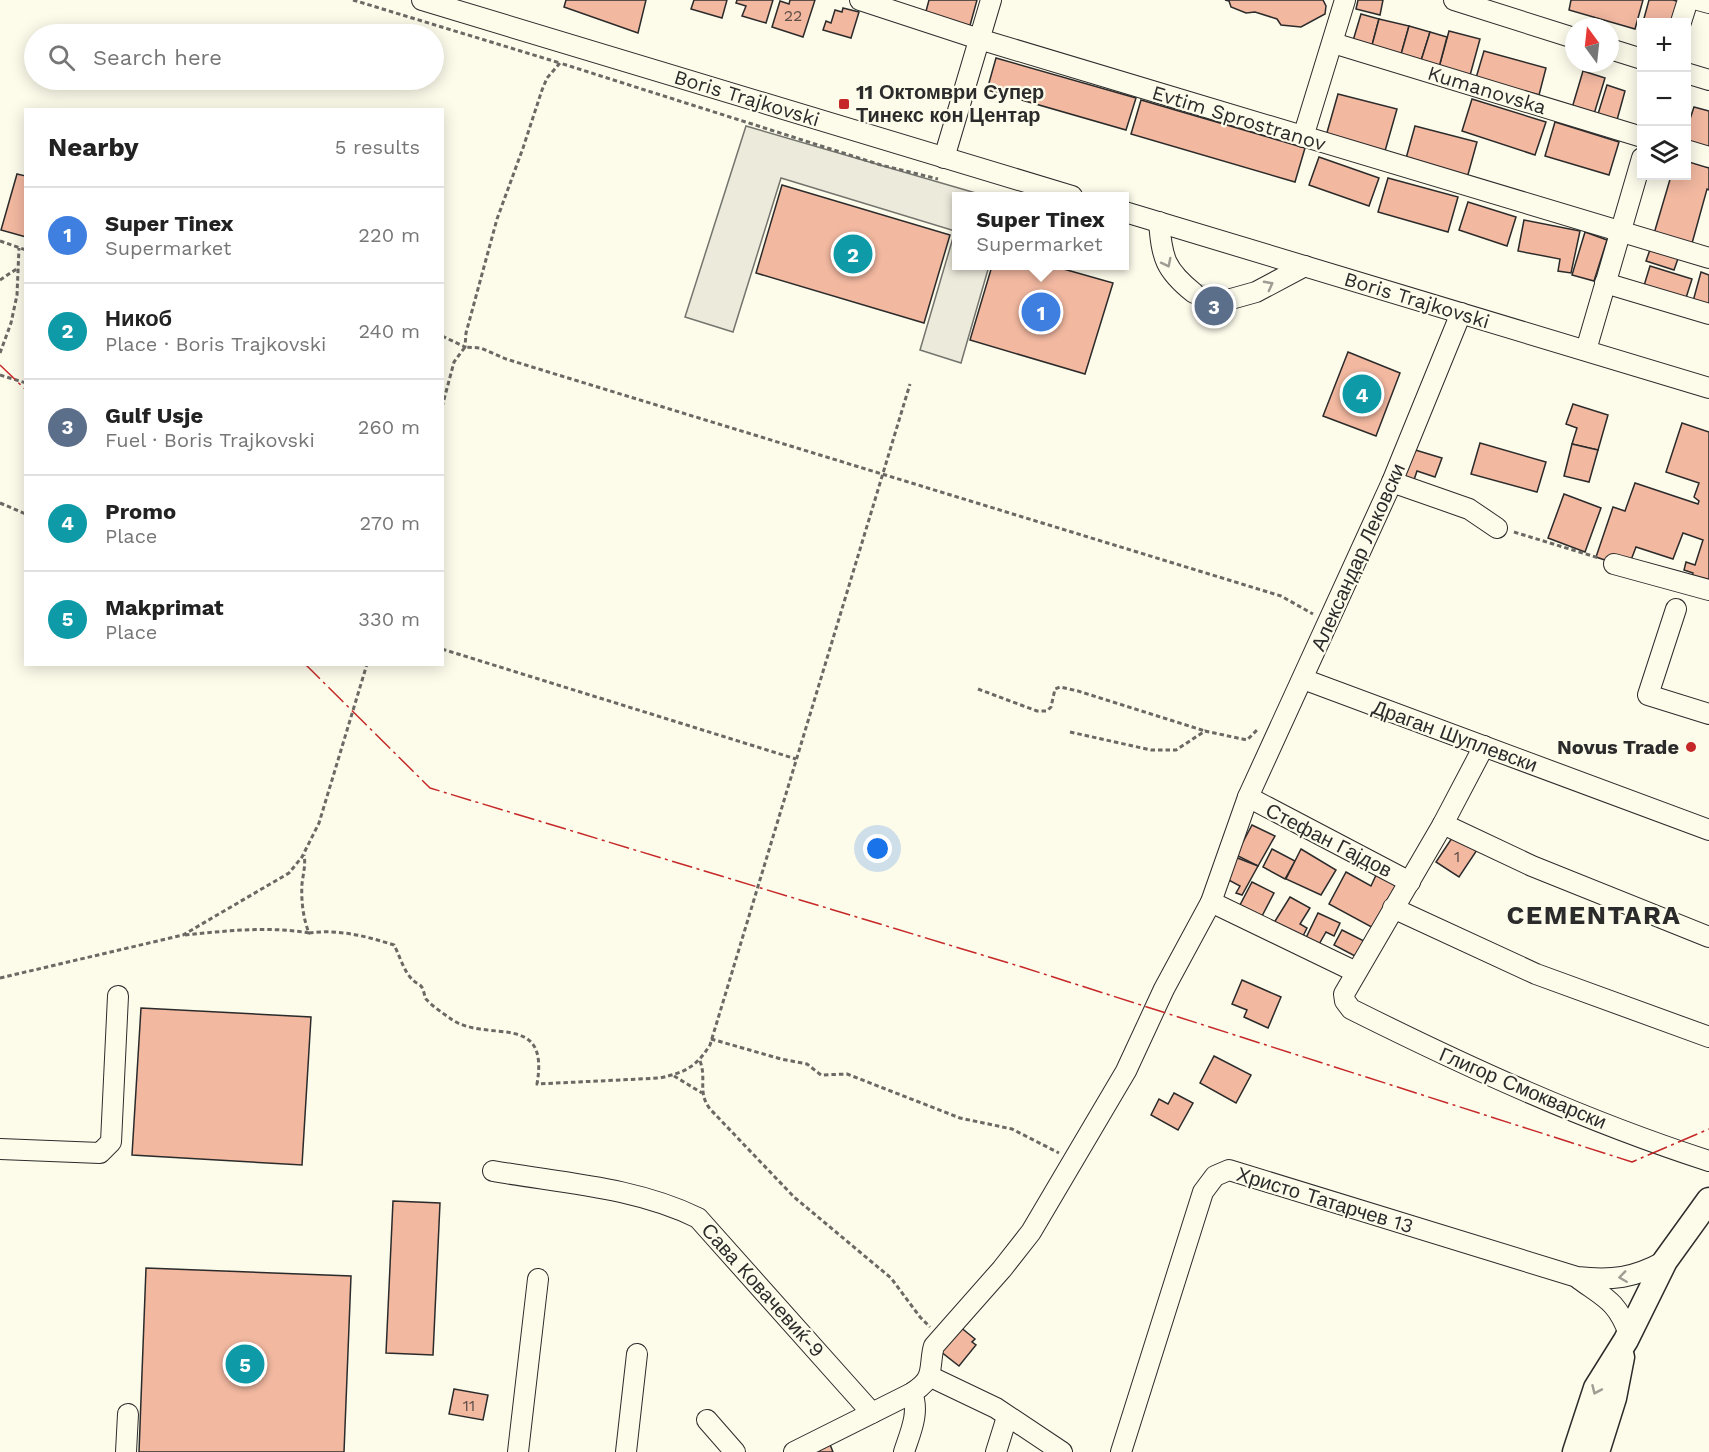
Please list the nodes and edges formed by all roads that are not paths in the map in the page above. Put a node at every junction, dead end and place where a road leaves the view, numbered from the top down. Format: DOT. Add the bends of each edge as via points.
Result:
graph roads {
  1 [pos="422,0"];
  2 [pos="860,0"];
  3 [pos="991,0"];
  4 [pos="1345,0"];
  5 [pos="1454,0"];
  6 [pos="1688,0"];
  7 [pos="1698,0"];
  8 [pos="1709,3"];
  9 [pos="1682,18"];
  10 [pos="1565,35"];
  11 [pos="979,39"];
  12 [pos="1333,43"];
  13 [pos="1619,52"];
  14 [pos="1637,58"];
  15 [pos="1691,75"];
  16 [pos="1709,80"];
  17 [pos="1637,136"];
  18 [pos="1303,137"];
  19 [pos="1691,152"];
  20 [pos="1709,157"];
  21 [pos="944,158"];
  22 [pos="1637,172"];
  23 [pos="1059,192"];
  24 [pos="1129,213"];
  25 [pos="1159,222"];
  26 [pos="1620,231"];
  27 [pos="1709,258"];
  28 [pos="1305,266"];
  29 [pos="1605,283"];
  30 [pos="1194,293"];
  31 [pos="1231,299"];
  32 [pos="1461,313"];
  33 [pos="1709,314"];
  34 [pos="1586,350"];
  35 [pos="1709,388"];
  36 [pos="1392,482"];
  37 [pos="1497,528"];
  38 [pos="1614,564"];
  39 [pos="1709,590"];
  40 [pos="1676,609"];
  41 [pos="1303,679"];
  42 [pos="1709,714"];
  43 [pos="1484,746"];
  44 [pos="1248,797"];
  45 [pos="1443,824"];
  46 [pos="1709,830"];
  47 [pos="1410,882"];
  48 [pos="1211,902"];
  49 [pos="1394,908"];
  50 [pos="1709,937"];
  51 [pos="1356,972"];
  52 [pos="118,996"];
  53 [pos="1345,1001"];
  54 [pos="1709,1037"];
  55 [pos="0,1149"];
  56 [pos="1709,1161"];
  57 [pos="493,1171"];
  58 [pos="1709,1200"];
  59 [pos="1665,1261"];
  60 [pos="1577,1277"];
  61 [pos="538,1279"];
  62 [pos="1627,1337"];
  63 [pos="637,1354"];
  64 [pos="929,1376"];
  65 [pos="912,1393"];
  66 [pos="872,1413"];
  67 [pos="128,1414"];
  68 [pos="1007,1417"];
  69 [pos="706,1420"];
  70 [pos="126,1452"];
  71 [pos="518,1452"];
  72 [pos="626,1452"];
  73 [pos="735,1452"];
  74 [pos="794,1452"];
  75 [pos="904,1452"];
  76 [pos="996,1452"];
  77 [pos="1062,1452"];
  78 [pos="1122,1452"];
  79 [pos="1575,1452"];
  80 [pos="1597,1452"];
  1 -- 21 [label="street, Boris Trajkovski"];
  2 -- 11 [label="street, Evtim Sprostranov"];
  3 -- 11 [label="street"];
  4 -- 12 [label="street"];
  5 -- 10 [label="street"];
  6 -- 9 [label="street"];
  7 -- 8 [label="street"];
  11 -- 18 [label="street, Evtim Sprostranov"];
  11 -- 21 [label="street"];
  12 -- 17 [label="street, Kumanovska"];
  12 -- 18 [label="street"];
  13 -- 14 [label="street"];
  15 -- 16 [label="street"];
  18 -- 26 [label="street, Evtim Sprostranov"];
  19 -- 20 [label="street"];
  21 -- 23 [label="street, Boris Trajkovski"];
  22 -- 26 [label="street"];
  24 -- 25 [label="street, Boris Trajkovski"];
  25 -- 28 [label="street, Boris Trajkovski"];
  25 -- 30 [label="street, one-way" via="1162,253 1170,270"];
  26 -- 27 [label="street, Evtim Sprostranov"];
  26 -- 29 [label="street"];
  31 -- 28 [label="street, one-way" via="1256,292"];
  28 -- 32 [label="street, Boris Trajkovski"];
  29 -- 33 [label="street"];
  29 -- 34 [label="street"];
  32 -- 34 [label="street, Boris Trajkovski"];
  32 -- 36 [label="street, Александар Лековски"];
  34 -- 35 [label="street, Boris Trajkovski"];
  36 -- 37 [label="street" via="1469,509"];
  36 -- 41 [label="street, Александар Лековски"];
  38 -- 39 [label="street"];
  40 -- 42 [label="street" via="1648,695"];
  41 -- 43 [label="street, Драган Шуплевски"];
  41 -- 44 [label="street, Александар Лековски"];
  43 -- 45 [label="street, Стефан Гајдов"];
  43 -- 46 [label="street, Драган Шуплевски"];
  44 -- 47 [label="street, Стефан Гајдов"];
  44 -- 48 [label="street, Александар Лековски"];
  45 -- 47 [label="street, Стефан Гајдов"];
  45 -- 50 [label="street" via="1532,866"];
  47 -- 49 [label="street, Стефан Гајдов"];
  48 -- 51 [label="street"];
  48 -- 64 [label="street, Александар Лековски" via="1126,1071 1074,1160 1031,1232 940,1337 931,1356"];
  49 -- 51 [label="street, Стефан Гајдов"];
  49 -- 54 [label="street" via="1536,974"];
  51 -- 53 [label="street, Стефан Гајдов" via="1344,994"];
  52 -- 55 [label="street" via="111,1142 106,1150 100,1154"];
  53 -- 56 [label="street, Глигор Смокварски" via="1351,1009 1400,1034 1552,1103"];
  57 -- 66 [label="street, Сава Ковачевиќ-9" via="639,1195 698,1218"];
  58 -- 59 [label="main road"];
  59 -- 60 [label="street, Христо Татарчев 13, one-way" via="1625,1278"];
  59 -- 62 [label="main road"];
  60 -- 62 [label="street, Христо Татарчев 13" via="1609,1300 1624,1320"];
  60 -- 78 [label="street, Христо Татарчев 13" via="1229,1170 1207,1184 1203,1192"];
  61 -- 71 [label="street"];
  62 -- 79 [label="main road, one-way" via="1596,1388"];
  62 -- 80 [label="main road"];
  63 -- 72 [label="street"];
  64 -- 65 [label="street"];
  64 -- 68 [label="street" via="985,1402"];
  65 -- 66 [label="street"];
  65 -- 75 [label="street" via="916,1412"];
  66 -- 74 [label="street"];
  67 -- 70 [label="street"];
  68 -- 76 [label="street"];
  68 -- 77 [label="street"];
  69 -- 73 [label="street"];
}
